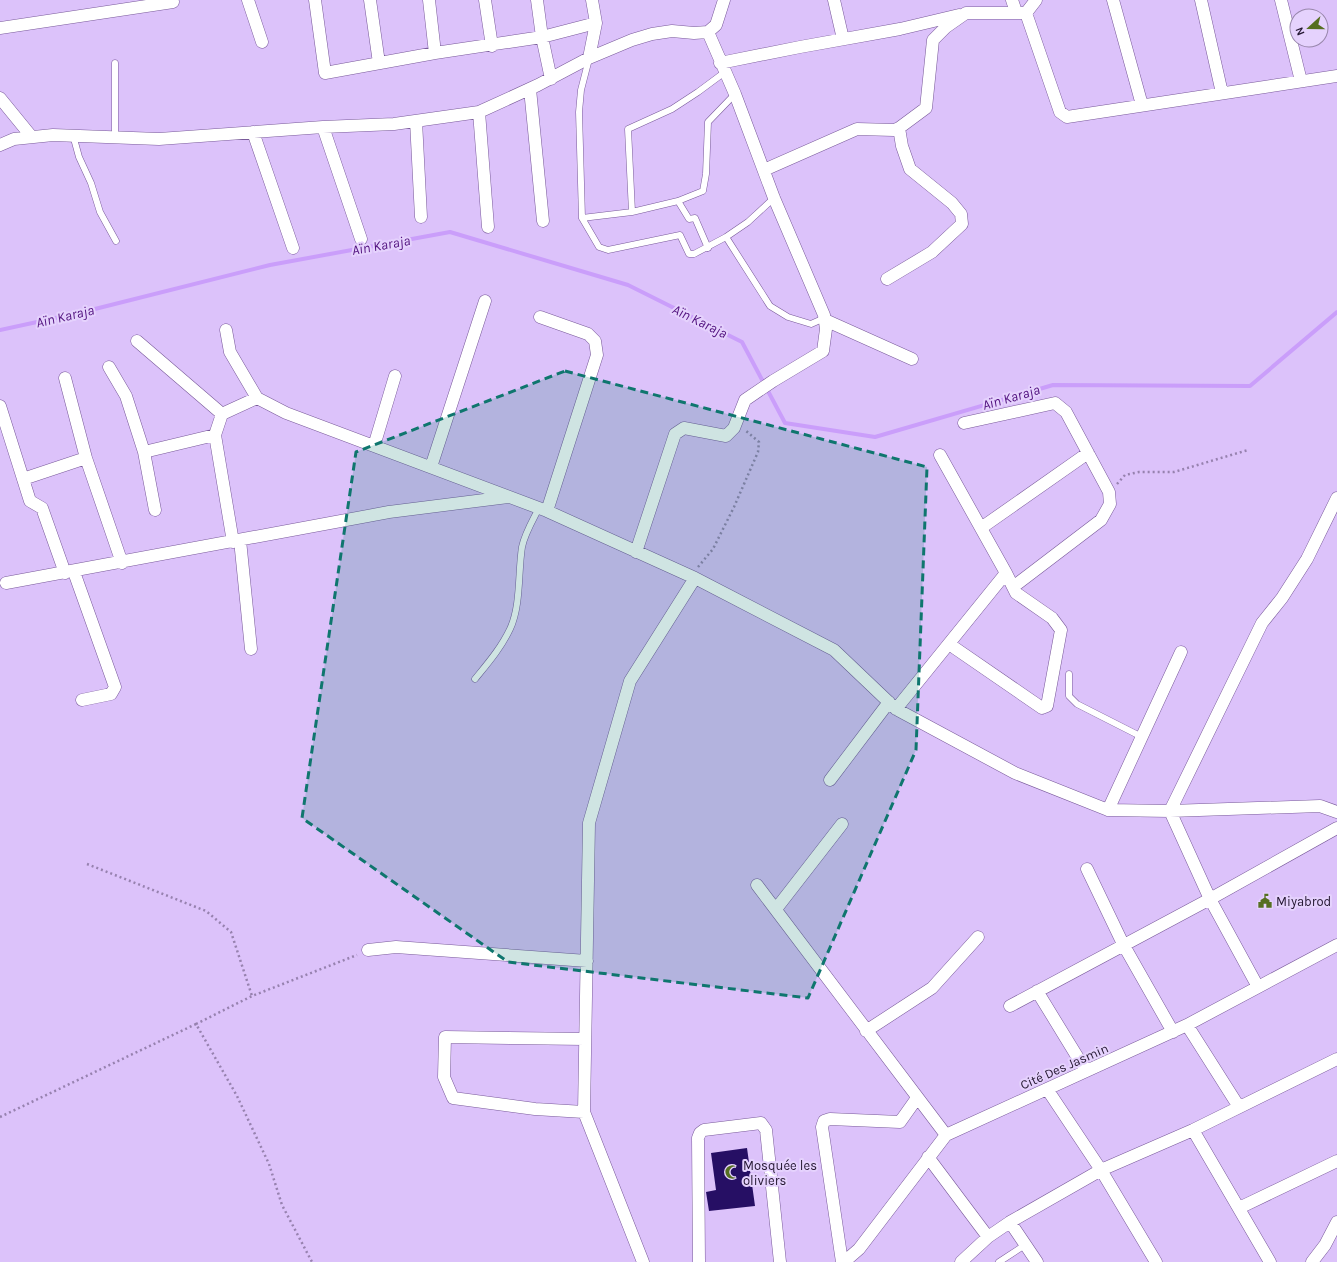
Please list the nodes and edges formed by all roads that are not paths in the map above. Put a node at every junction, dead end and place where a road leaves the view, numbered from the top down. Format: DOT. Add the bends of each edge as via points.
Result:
graph roads {
  1 [pos="248,0"];
  2 [pos="315,0"];
  3 [pos="370,0"];
  4 [pos="429,0"];
  5 [pos="485,0"];
  6 [pos="537,0"];
  7 [pos="592,0"];
  8 [pos="724,0"];
  9 [pos="834,0"];
  10 [pos="1012,0"];
  11 [pos="1036,0"];
  12 [pos="1113,0"];
  13 [pos="1201,0"];
  14 [pos="1281,0"];
  15 [pos="173,2"];
  16 [pos="1021,12"];
  17 [pos="966,13"];
  18 [pos="596,23"];
  19 [pos="0,28"];
  20 [pos="708,32"];
  21 [pos="542,37"];
  22 [pos="843,39"];
  23 [pos="262,42"];
  24 [pos="492,46"];
  25 [pos="435,54"];
  26 [pos="589,58"];
  27 [pos="115,63"];
  28 [pos="379,63"];
  29 [pos="722,67"];
  30 [pos="1337,76"];
  31 [pos="551,79"];
  32 [pos="1301,81"];
  33 [pos="530,89"];
  34 [pos="1222,93"];
  35 [pos="735,94"];
  36 [pos="0,98"];
  37 [pos="1142,106"];
  38 [pos="479,112"];
  39 [pos="416,121"];
  40 [pos="323,127"];
  41 [pos="899,128"];
  42 [pos="253,132"];
  43 [pos="73,135"];
  44 [pos="31,136"];
  45 [pos="115,136"];
  46 [pos="0,145"];
  47 [pos="764,170"];
  48 [pos="774,198"];
  49 [pos="678,201"];
  50 [pos="632,212"];
  51 [pos="421,218"];
  52 [pos="582,218"];
  53 [pos="543,221"];
  54 [pos="488,227"];
  55 [pos="726,237"];
  56 [pos="361,239"];
  57 [pos="116,241"];
  58 [pos="293,248"];
  59 [pos="708,248"];
  60 [pos="887,279"];
  61 [pos="486,301"];
  62 [pos="540,317"];
  63 [pos="824,318"];
  64 [pos="226,330"];
  65 [pos="137,341"];
  66 [pos="912,359"];
  67 [pos="109,367"];
  68 [pos="395,376"];
  69 [pos="65,378"];
  70 [pos="257,398"];
  71 [pos="0,406"];
  72 [pos="222,414"];
  73 [pos="964,423"];
  74 [pos="215,434"];
  75 [pos="374,446"];
  76 [pos="144,452"];
  77 [pos="1088,453"];
  78 [pos="940,455"];
  79 [pos="86,458"];
  80 [pos="431,467"];
  81 [pos="23,479"];
  82 [pos="511,497"];
  83 [pos="1337,498"];
  84 [pos="543,509"];
  85 [pos="155,510"];
  86 [pos="981,528"];
  87 [pos="236,541"];
  88 [pos="636,552"];
  89 [pos="122,563"];
  90 [pos="70,572"];
  91 [pos="1006,573"];
  92 [pos="692,577"];
  93 [pos="6,583"];
  94 [pos="1013,587"];
  95 [pos="949,644"];
  96 [pos="251,649"];
  97 [pos="1181,652"];
  98 [pos="1069,674"];
  99 [pos="475,679"];
  100 [pos="82,700"];
  101 [pos="893,706"];
  102 [pos="1142,737"];
  103 [pos="830,780"];
  104 [pos="1108,810"];
  105 [pos="1170,811"];
  106 [pos="1337,812"];
  107 [pos="842,824"];
  108 [pos="1337,828"];
  109 [pos="1087,869"];
  110 [pos="757,885"];
  111 [pos="1210,899"];
  112 [pos="776,909"];
  113 [pos="978,937"];
  114 [pos="1123,944"];
  115 [pos="1337,945"];
  116 [pos="368,950"];
  117 [pos="587,961"];
  118 [pos="1258,988"];
  119 [pos="1037,991"];
  120 [pos="1010,1006"];
  121 [pos="1187,1025"];
  122 [pos="866,1031"];
  123 [pos="1173,1032"];
  124 [pos="585,1039"];
  125 [pos="1337,1059"];
  126 [pos="1086,1071"];
  127 [pos="1047,1089"];
  128 [pos="917,1098"];
  129 [pos="1239,1107"];
  130 [pos="584,1112"];
  131 [pos="1193,1130"];
  132 [pos="946,1135"];
  133 [pos="928,1157"];
  134 [pos="1337,1160"];
  135 [pos="1100,1170"];
  136 [pos="1239,1208"];
  137 [pos="1010,1222"];
  138 [pos="1337,1222"];
  139 [pos="988,1237"];
  140 [pos="1025,1245"];
  141 [pos="643,1262"];
  142 [pos="699,1262"];
  143 [pos="780,1262"];
  144 [pos="843,1262"];
  145 [pos="961,1262"];
  146 [pos="999,1262"];
  147 [pos="1037,1262"];
  148 [pos="1156,1262"];
  149 [pos="1270,1262"];
  150 [pos="1312,1262"];
  1 -- 23 [label="street"];
  2 -- 28 [label="street" via="325,73"];
  3 -- 28 [label="street"];
  4 -- 25 [label="street"];
  5 -- 24 [label="street"];
  6 -- 21 [label="street"];
  7 -- 18 [label="street"];
  8 -- 20 [label="street" via="716,25"];
  9 -- 22 [label="street"];
  10 -- 16 [label="street"];
  11 -- 16 [label="street"];
  12 -- 37 [label="street"];
  13 -- 34 [label="street"];
  14 -- 32 [label="street"];
  15 -- 19 [label="street"];
  16 -- 17 [label="street"];
  16 -- 37 [label="street" via="1063,115 1067,117"];
  17 -- 22 [label="street" via="900,29"];
  17 -- 41 [label="street" via="933,40 926,108"];
  18 -- 21 [label="street"];
  18 -- 26 [label="street"];
  20 -- 26 [label="street" via="672,31 652,34"];
  20 -- 29 [label="street"];
  21 -- 24 [label="street"];
  21 -- 31 [label="street"];
  22 -- 29 [label="street"];
  24 -- 25 [label="street"];
  25 -- 28 [label="street"];
  26 -- 31 [label="street"];
  26 -- 52 [label="lane" via="581,90 579,112"];
  27 -- 45 [label="lane"];
  29 -- 35 [label="street"];
  29 -- 50 [label="lane" via="672,109 628,129"];
  30 -- 32 [label="street"];
  31 -- 33 [label="street"];
  32 -- 34 [label="street"];
  33 -- 38 [label="street"];
  33 -- 53 [label="street"];
  34 -- 37 [label="street"];
  35 -- 47 [label="street"];
  35 -- 49 [label="lane" via="708,122 703,191"];
  36 -- 44 [label="street"];
  38 -- 39 [label="street"];
  38 -- 54 [label="street"];
  39 -- 40 [label="street"];
  39 -- 51 [label="street"];
  40 -- 42 [label="street"];
  40 -- 56 [label="street"];
  41 -- 47 [label="street" via="857,129"];
  41 -- 60 [label="street" via="910,169 952,203 961,214 962,224 932,252"];
  42 -- 45 [label="street" via="159,139"];
  42 -- 58 [label="street"];
  43 -- 44 [label="street"];
  43 -- 45 [label="street"];
  43 -- 57 [label="lane" via="100,212"];
  44 -- 46 [label="street"];
  47 -- 48 [label="street"];
  48 -- 55 [label="lane" via="748,222"];
  48 -- 63 [label="street"];
  49 -- 50 [label="lane"];
  49 -- 59 [label="lane" via="689,219 695,218"];
  50 -- 52 [label="lane"];
  52 -- 59 [label="lane" via="599,247 608,250 680,235 689,254"];
  55 -- 59 [label="lane"];
  55 -- 63 [label="lane" via="770,306 788,317 811,324"];
  61 -- 80 [label="street"];
  62 -- 84 [label="street" via="588,334 595,341 597,355"];
  63 -- 66 [label="street"];
  63 -- 88 [label="street" via="826,329 823,351 745,400 734,428 726,436 684,428 675,434"];
  64 -- 70 [label="street" via="230,352"];
  65 -- 72 [label="street"];
  67 -- 76 [label="street" via="126,396"];
  68 -- 75 [label="street"];
  69 -- 79 [label="street"];
  70 -- 72 [label="street"];
  70 -- 75 [label="street" via="286,413"];
  71 -- 81 [label="street"];
  72 -- 74 [label="street"];
  73 -- 77 [label="street" via="1055,403 1066,412"];
  74 -- 76 [label="street"];
  74 -- 87 [label="street"];
  75 -- 80 [label="street"];
  76 -- 85 [label="street"];
  77 -- 86 [label="street"];
  77 -- 94 [label="street" via="1110,492 1110,504 1101,520"];
  78 -- 86 [label="street"];
  79 -- 81 [label="street"];
  79 -- 89 [label="street"];
  80 -- 82 [label="street"];
  81 -- 90 [label="street" via="30,501 42,508"];
  82 -- 84 [label="street"];
  82 -- 87 [label="street" via="389,512"];
  83 -- 105 [label="street" via="1307,558 1282,598 1262,623"];
  84 -- 88 [label="street"];
  84 -- 99 [label="lane" via="528,529 523,546 517,604 511,628 492,659"];
  86 -- 91 [label="street"];
  87 -- 89 [label="street"];
  87 -- 96 [label="street"];
  88 -- 92 [label="street"];
  89 -- 90 [label="street"];
  90 -- 93 [label="street"];
  90 -- 100 [label="street" via="115,688 111,694"];
  91 -- 94 [label="street"];
  91 -- 95 [label="street"];
  92 -- 101 [label="street" via="834,650"];
  92 -- 117 [label="street" via="630,681 604,771 590,823"];
  94 -- 95 [label="street" via="1016,593 1052,618 1061,630 1048,706 1042,708"];
  95 -- 101 [label="street"];
  97 -- 102 [label="street"];
  98 -- 102 [label="lane" via="1069,696 1077,704"];
  101 -- 103 [label="street"];
  101 -- 104 [label="street" via="1015,773"];
  102 -- 104 [label="street"];
  104 -- 105 [label="street"];
  105 -- 106 [label="street" via="1320,806"];
  105 -- 111 [label="street"];
  107 -- 112 [label="street"];
  108 -- 111 [label="street"];
  109 -- 114 [label="street"];
  110 -- 112 [label="street"];
  111 -- 114 [label="street"];
  111 -- 118 [label="street"];
  112 -- 122 [label="street"];
  113 -- 122 [label="street" via="932,988"];
  114 -- 119 [label="street"];
  114 -- 123 [label="street"];
  115 -- 118 [label="street, Cité Des Jasmin"];
  116 -- 117 [label="street" via="396,947"];
  117 -- 124 [label="street"];
  118 -- 121 [label="street, Cité Des Jasmin"];
  119 -- 120 [label="street"];
  119 -- 126 [label="street"];
  121 -- 123 [label="street, Cité Des Jasmin"];
  121 -- 129 [label="street"];
  122 -- 128 [label="street"];
  123 -- 126 [label="street, Cité Des Jasmin"];
  124 -- 130 [label="street"];
  124 -- 130 [label="street" via="445,1037 444,1077 453,1098 535,1109"];
  125 -- 129 [label="street"];
  126 -- 127 [label="street, Cité Des Jasmin"];
  127 -- 132 [label="street, Cité Des Jasmin"];
  127 -- 135 [label="street"];
  128 -- 132 [label="street"];
  128 -- 144 [label="street" via="900,1122 830,1119 822,1126"];
  129 -- 131 [label="street"];
  130 -- 141 [label="street"];
  131 -- 135 [label="street"];
  131 -- 136 [label="street"];
  132 -- 133 [label="street, Cité Des Jasmin"];
  133 -- 139 [label="street"];
  133 -- 144 [label="street, Cité Des Jasmin" via="859,1249"];
  134 -- 136 [label="street"];
  135 -- 137 [label="street"];
  135 -- 148 [label="street"];
  136 -- 149 [label="street"];
  137 -- 139 [label="street"];
  137 -- 140 [label="street"];
  138 -- 150 [label="street" via="1325,1245"];
  139 -- 145 [label="street"];
  140 -- 146 [label="lane"];
  140 -- 147 [label="street"];
  142 -- 143 [label="street" via="700,1133 704,1130 761,1123 766,1130"];
}
